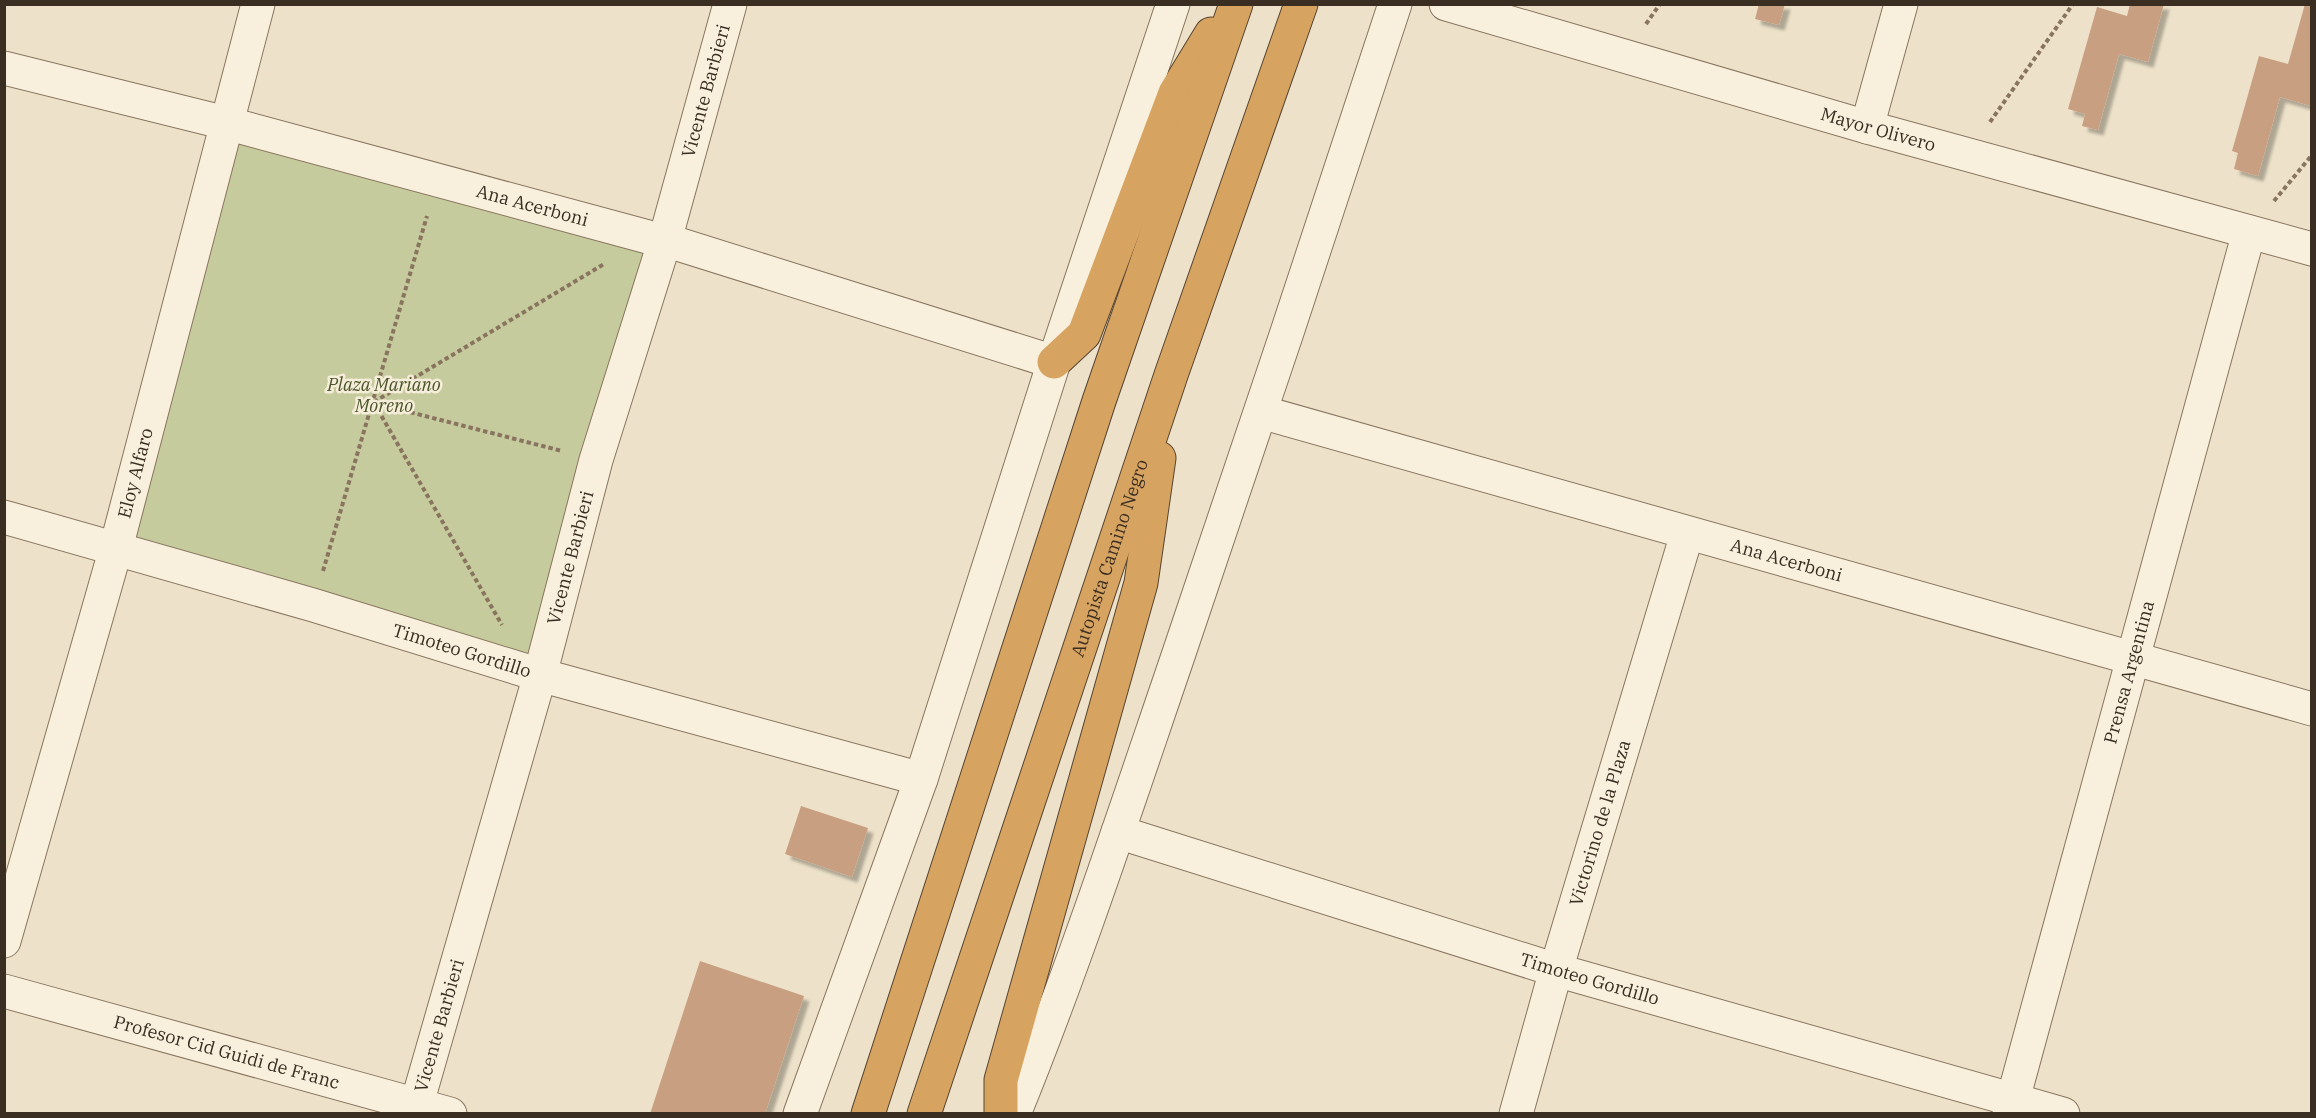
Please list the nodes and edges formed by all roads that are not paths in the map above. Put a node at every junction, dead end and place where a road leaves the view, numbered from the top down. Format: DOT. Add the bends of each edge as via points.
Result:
graph roads {
  1 [pos="258,4"];
  2 [pos="730,4"];
  3 [pos="1173,4"];
  4 [pos="1229,4"];
  5 [pos="1236,4"];
  6 [pos="1301,4"];
  7 [pos="1395,4"];
  8 [pos="1446,4"];
  9 [pos="1901,4"];
  10 [pos="4,68"];
  11 [pos="226,123"];
  12 [pos="1867,127"];
  13 [pos="2249,232"];
  14 [pos="657,239"];
  15 [pos="2312,249"];
  16 [pos="1054,362"];
  17 [pos="1171,375"];
  18 [pos="1261,412"];
  19 [pos="4,517"];
  20 [pos="1687,534"];
  21 [pos="116,548"];
  22 [pos="2133,659"];
  23 [pos="540,675"];
  24 [pos="2312,709"];
  25 [pos="921,779"];
  26 [pos="1118,832"];
  27 [pos="4,941"];
  28 [pos="1556,970"];
  29 [pos="4,991"];
  30 [pos="2011,1106"];
  31 [pos="415,1109"];
  32 [pos="450,1113"];
  33 [pos="800,1113"];
  34 [pos="868,1113"];
  35 [pos="924,1113"];
  36 [pos="1001,1113"];
  37 [pos="1014,1113"];
  38 [pos="1516,1113"];
  39 [pos="2063,1113"];
  1 -- 11 [label="street, Eloy Alfaro"];
  2 -- 14 [label="street, Vicente Barbieri"];
  3 -- 16 [label="street"];
  4 -- 16 [label="highway" via="1176,93 1084,334"];
  5 -- 34 [label="highway" via="1099,401"];
  6 -- 17 [label="highway, Autopista Camino Negro"];
  7 -- 18 [label="street"];
  8 -- 12 [label="street, Mayor Olivero"];
  9 -- 12 [label="street"];
  10 -- 11 [label="street, Ana Acerboni"];
  11 -- 14 [label="street, Ana Acerboni"];
  11 -- 21 [label="street, Eloy Alfaro"];
  12 -- 13 [label="street, Mayor Olivero"];
  13 -- 15 [label="street, Mayor Olivero"];
  13 -- 22 [label="street, Prensa Argentina"];
  14 -- 16 [label="street, Ana Acerboni"];
  14 -- 23 [label="street, Vicente Barbieri"];
  16 -- 25 [label="street"];
  17 -- 35 [label="highway, Autopista Camino Negro"];
  17 -- 36 [label="highway" via="1141,583 1001,1080"];
  18 -- 20 [label="street, Ana Acerboni"];
  18 -- 26 [label="street"];
  19 -- 21 [label="street, Timoteo Gordillo"];
  20 -- 22 [label="street, Ana Acerboni"];
  20 -- 28 [label="street, Victorino de la Plaza"];
  21 -- 23 [label="street, Timoteo Gordillo"];
  21 -- 27 [label="street, Eloy Alfaro"];
  22 -- 24 [label="street, Ana Acerboni"];
  22 -- 30 [label="street, Prensa Argentina"];
  23 -- 25 [label="street, Timoteo Gordillo"];
  23 -- 31 [label="street, Vicente Barbieri"];
  25 -- 33 [label="street"];
  26 -- 28 [label="street, Timoteo Gordillo"];
  26 -- 37 [label="street" via="1054,1014"];
  28 -- 30 [label="street, Timoteo Gordillo"];
  28 -- 38 [label="street, Victorino de la Plaza"];
  29 -- 31 [label="street, Profesor Cid Guidi de Franc"];
  30 -- 39 [label="street, Timoteo Gordillo"];
  31 -- 32 [label="street, Profesor Cid Guidi de Franc"];
}
